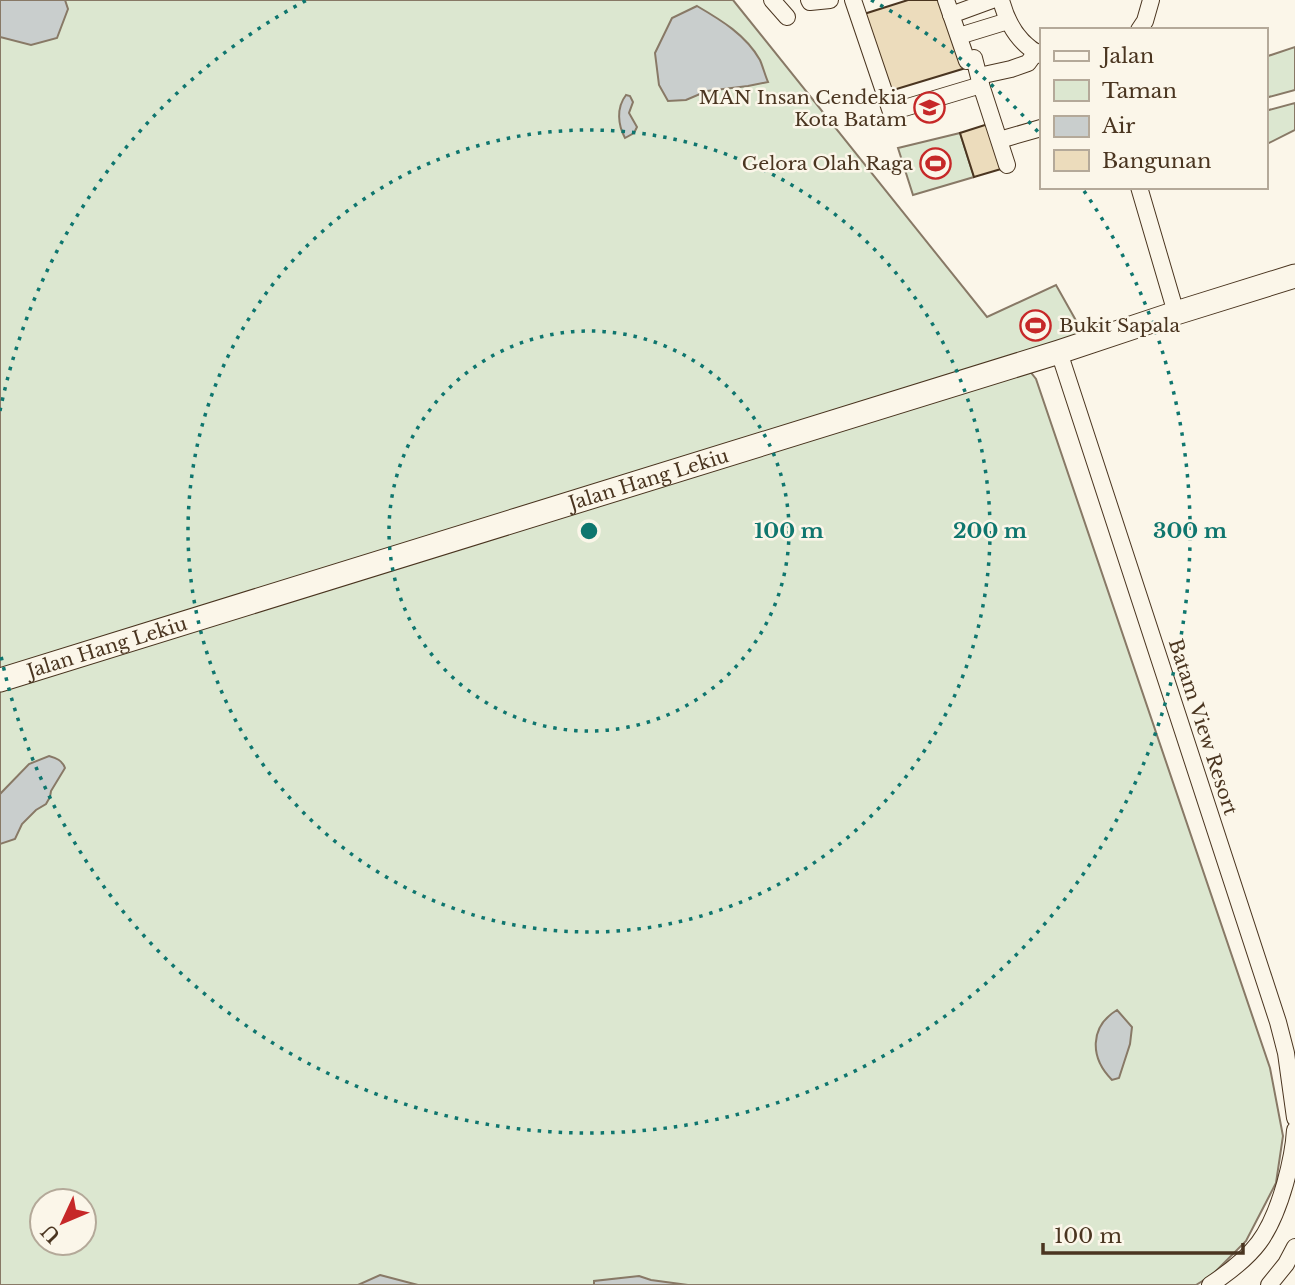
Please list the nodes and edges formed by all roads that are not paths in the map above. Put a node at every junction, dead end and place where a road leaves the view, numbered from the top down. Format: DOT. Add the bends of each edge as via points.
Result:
graph roads {
  1 [pos="772,0"];
  2 [pos="808,0"];
  3 [pos="830,0"];
  4 [pos="853,0"];
  5 [pos="992,0"];
  6 [pos="1001,0"];
  7 [pos="1151,0"];
  8 [pos="948,7"];
  9 [pos="787,17"];
  10 [pos="1008,21"];
  11 [pos="1140,28"];
  12 [pos="959,36"];
  13 [pos="1039,54"];
  14 [pos="980,80"];
  15 [pos="1040,128"];
  16 [pos="1003,139"];
  17 [pos="1007,165"];
  18 [pos="1140,189"];
  19 [pos="1295,276"];
  20 [pos="1176,313"];
  21 [pos="1059,352"];
  22 [pos="0,680"];
  23 [pos="1290,1053"];
  24 [pos="1295,1118"];
  25 [pos="1295,1130"];
  26 [pos="1295,1247"];
  27 [pos="1210,1285"];
  28 [pos="1269,1285"];
  1 -- 9 [label="street"];
  2 -- 3 [label="street"];
  4 -- 14 [label="street" via="891,112"];
  5 -- 8 [label="street"];
  6 -- 10 [label="street"];
  7 -- 11 [label="street"];
  8 -- 12 [label="street"];
  10 -- 12 [label="street"];
  10 -- 13 [label="street"];
  12 -- 14 [label="street" via="967,61 974,58"];
  13 -- 14 [label="street" via="1028,63"];
  14 -- 17 [label="street"];
  15 -- 16 [label="street"];
  18 -- 20 [label="street"];
  19 -- 20 [label="highway, Jalan Hang Lekiu"];
  20 -- 21 [label="highway, Jalan Hang Lekiu"];
  21 -- 22 [label="highway, Jalan Hang Lekiu"];
  21 -- 23 [label="street, Batam View Resort"];
  23 -- 24 [label="street, Batam View Resort"];
  25 -- 27 [label="street" via="1289,1169 1270,1228 1245,1259"];
  26 -- 28 [label="street"];
}
